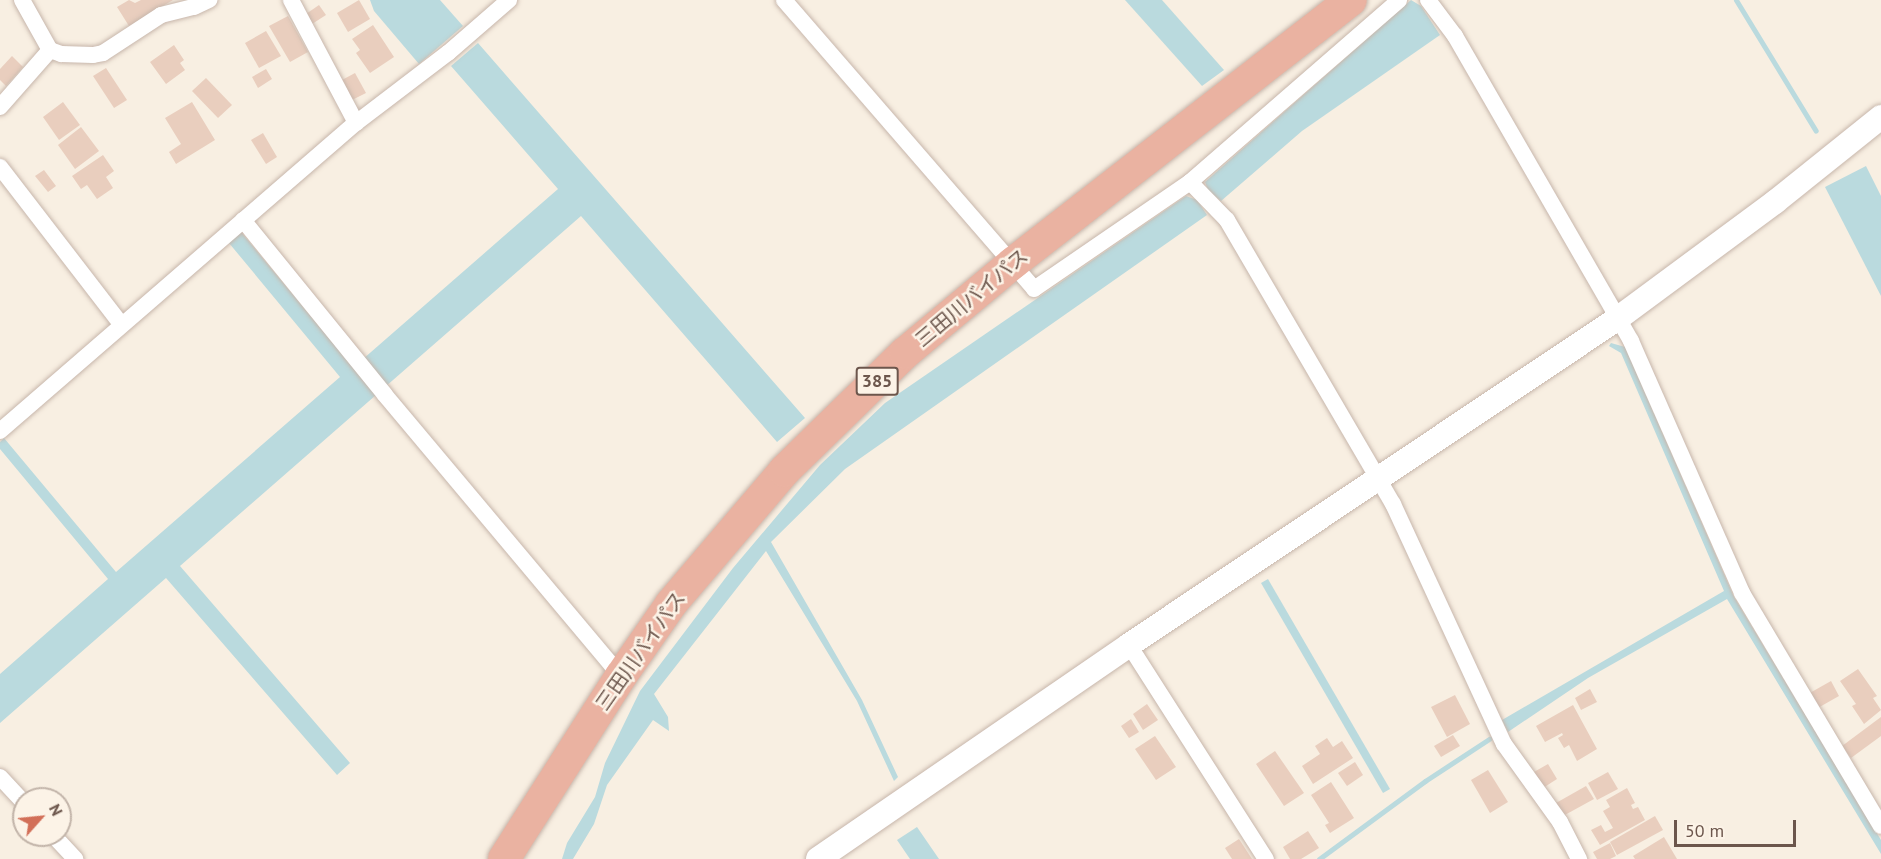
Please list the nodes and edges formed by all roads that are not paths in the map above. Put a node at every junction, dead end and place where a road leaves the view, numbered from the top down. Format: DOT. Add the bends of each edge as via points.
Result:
graph roads {
  1 [pos="22,0"];
  2 [pos="209,0"];
  3 [pos="291,0"];
  4 [pos="509,0"];
  5 [pos="783,0"];
  6 [pos="1351,0"];
  7 [pos="1399,0"];
  8 [pos="1428,0"];
  9 [pos="50,50"];
  10 [pos="0,107"];
  11 [pos="1881,117"];
  12 [pos="356,123"];
  13 [pos="0,166"];
  14 [pos="1190,182"];
  15 [pos="243,220"];
  16 [pos="1013,262"];
  17 [pos="1617,319"];
  18 [pos="121,324"];
  19 [pos="0,431"];
  20 [pos="1378,477"];
  21 [pos="1129,645"];
  22 [pos="621,676"];
  23 [pos="0,777"];
  24 [pos="12,790"];
  25 [pos="1881,826"];
  26 [pos="64,847"];
  27 [pos="75,859"];
  28 [pos="504,859"];
  29 [pos="818,859"];
  30 [pos="1266,859"];
  31 [pos="1579,859"];
  1 -- 9 [label="street"];
  2 -- 9 [label="street" via="161,15 103,53 61,54"];
  3 -- 12 [label="street"];
  4 -- 12 [label="street" via="447,54"];
  5 -- 16 [label="street"];
  6 -- 16 [label="highway, 三田川バイパス / 385"];
  7 -- 14 [label="street"];
  8 -- 17 [label="street" via="1455,36"];
  9 -- 10 [label="street"];
  11 -- 17 [label="street"];
  12 -- 15 [label="street"];
  13 -- 18 [label="street"];
  14 -- 16 [label="street" via="1034,289"];
  14 -- 20 [label="street" via="1227,220"];
  15 -- 18 [label="street"];
  15 -- 22 [label="street"];
  16 -- 22 [label="highway, 三田川バイパス / 385" via="905,353 784,471 671,604"];
  17 -- 20 [label="street"];
  17 -- 25 [label="street" via="1631,341 1742,593"];
  18 -- 19 [label="street"];
  20 -- 21 [label="street"];
  20 -- 31 [label="street" via="1504,744 1560,822"];
  21 -- 29 [label="street"];
  21 -- 30 [label="street"];
  22 -- 28 [label="highway, 三田川バイパス / 385"];
  23 -- 24 [label="street"];
  26 -- 27 [label="street"];
}
